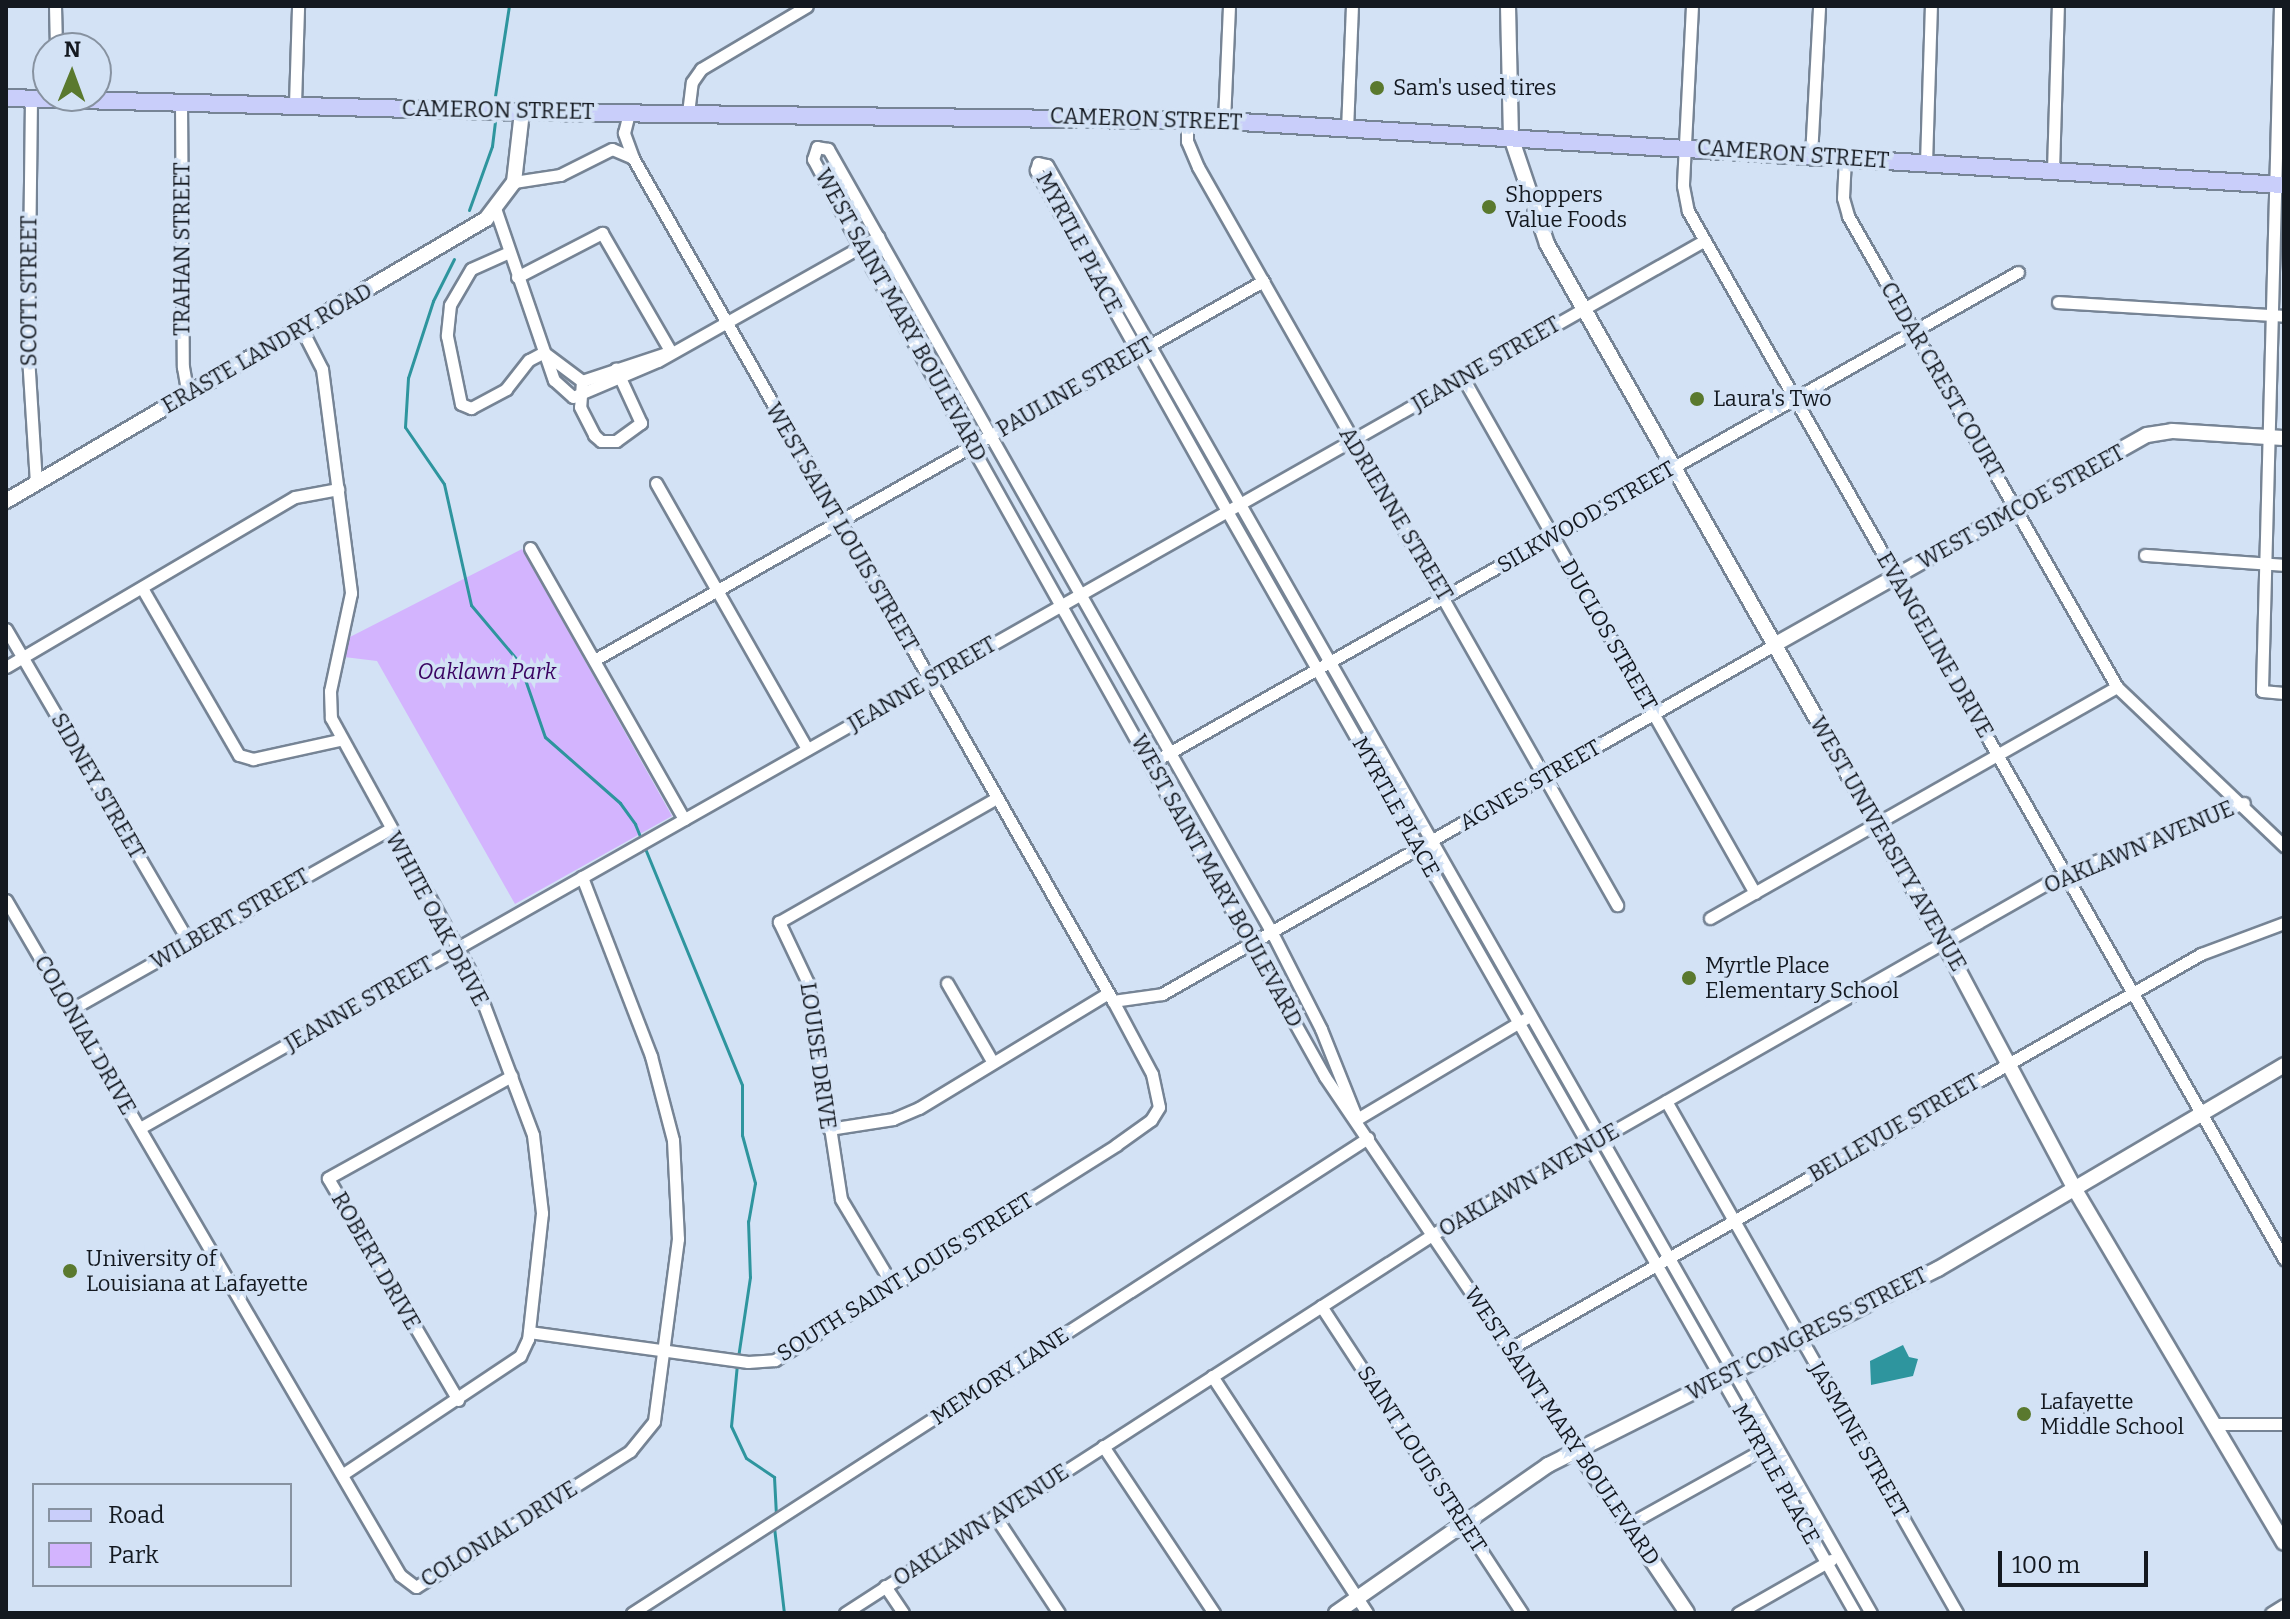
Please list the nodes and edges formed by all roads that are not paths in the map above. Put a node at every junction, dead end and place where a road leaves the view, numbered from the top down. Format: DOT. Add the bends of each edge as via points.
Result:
graph roads {
  1 [pos="55,6"];
  2 [pos="298,6"];
  3 [pos="807,6"];
  4 [pos="1229,6"];
  5 [pos="1352,6"];
  6 [pos="1508,6"];
  7 [pos="1692,6"];
  8 [pos="1819,6"];
  9 [pos="1931,6"];
  10 [pos="2058,6"];
  11 [pos="2280,6"];
  12 [pos="56,32"];
  13 [pos="6,98"];
  14 [pos="31,99"];
  15 [pos="112,100"];
  16 [pos="181,102"];
  17 [pos="295,104"];
  18 [pos="522,112"];
  19 [pos="629,113"];
  20 [pos="688,113"];
  21 [pos="1187,120"];
  22 [pos="1224,121"];
  23 [pos="1347,130"];
  24 [pos="1511,137"];
  25 [pos="1686,147"];
  26 [pos="1811,156"];
  27 [pos="633,158"];
  28 [pos="1845,158"];
  29 [pos="1926,163"];
  30 [pos="2053,171"];
  31 [pos="514,182"];
  32 [pos="2279,185"];
  33 [pos="496,211"];
  34 [pos="878,237"];
  35 [pos="1705,240"];
  36 [pos="860,247"];
  37 [pos="507,253"];
  38 [pos="2018,272"];
  39 [pos="517,277"];
  40 [pos="1263,281"];
  41 [pos="2058,302"];
  42 [pos="1584,309"];
  43 [pos="2278,316"];
  44 [pos="727,323"];
  45 [pos="301,328"];
  46 [pos="1914,331"];
  47 [pos="1150,344"];
  48 [pos="1138,351"];
  49 [pos="544,352"];
  50 [pos="671,352"];
  51 [pos="619,374"];
  52 [pos="1463,378"];
  53 [pos="582,381"];
  54 [pos="188,395"];
  55 [pos="580,397"];
  56 [pos="1794,399"];
  57 [pos="990,435"];
  58 [pos="2267,436"];
  59 [pos="2284,438"];
  60 [pos="1353,440"];
  61 [pos="973,444"];
  62 [pos="1673,467"];
  63 [pos="36,483"];
  64 [pos="656,483"];
  65 [pos="338,489"];
  66 [pos="6,501"];
  67 [pos="1240,504"];
  68 [pos="2016,510"];
  69 [pos="1227,511"];
  70 [pos="839,521"];
  71 [pos="1553,536"];
  72 [pos="530,548"];
  73 [pos="2145,555"];
  74 [pos="2263,563"];
  75 [pos="2284,565"];
  76 [pos="1896,577"];
  77 [pos="142,588"];
  78 [pos="716,590"];
  79 [pos="1078,594"];
  80 [pos="1446,597"];
  81 [pos="1062,605"];
  82 [pos="6,629"];
  83 [pos="1774,645"];
  84 [pos="23,657"];
  85 [pos="596,659"];
  86 [pos="1331,661"];
  87 [pos="6,667"];
  88 [pos="1319,668"];
  89 [pos="930,680"];
  90 [pos="2117,687"];
  91 [pos="2284,693"];
  92 [pos="1654,714"];
  93 [pos="339,740"];
  94 [pos="807,749"];
  95 [pos="1171,752"];
  96 [pos="1998,755"];
  97 [pos="1153,762"];
  98 [pos="1545,777"];
  99 [pos="996,798"];
  100 [pos="2244,803"];
  101 [pos="684,819"];
  102 [pos="1876,823"];
  103 [pos="390,829"];
  104 [pos="1431,840"];
  105 [pos="2284,846"];
  106 [pos="1419,848"];
  107 [pos="2065,873"];
  108 [pos="582,877"];
  109 [pos="1755,893"];
  110 [pos="6,900"];
  111 [pos="1617,905"];
  112 [pos="1710,918"];
  113 [pos="2284,923"];
  114 [pos="1271,931"];
  115 [pos="1253,941"];
  116 [pos="189,942"];
  117 [pos="1944,943"];
  118 [pos="457,948"];
  119 [pos="947,983"];
  120 [pos="2132,993"];
  121 [pos="1110,997"];
  122 [pos="70,1010"];
  123 [pos="1533,1015"];
  124 [pos="1519,1022"];
  125 [pos="992,1061"];
  126 [pos="2010,1062"];
  127 [pos="2284,1065"];
  128 [pos="511,1076"];
  129 [pos="1666,1101"];
  130 [pos="1159,1107"];
  131 [pos="2201,1112"];
  132 [pos="1357,1119"];
  133 [pos="140,1128"];
  134 [pos="829,1129"];
  135 [pos="1368,1138"];
  136 [pos="1601,1139"];
  137 [pos="1590,1145"];
  138 [pos="2074,1188"];
  139 [pos="1734,1219"];
  140 [pos="1435,1233"];
  141 [pos="1669,1257"];
  142 [pos="2284,1259"];
  143 [pos="1657,1264"];
  144 [pos="893,1286"];
  145 [pos="1321,1306"];
  146 [pos="529,1332"];
  147 [pos="1801,1339"];
  148 [pos="1511,1348"];
  149 [pos="664,1350"];
  150 [pos="1212,1376"];
  151 [pos="1728,1376"];
  152 [pos="458,1400"];
  153 [pos="2218,1424"];
  154 [pos="2284,1424"];
  155 [pos="1775,1443"];
  156 [pos="1103,1446"];
  157 [pos="1577,1449"];
  158 [pos="1761,1450"];
  159 [pos="343,1474"];
  160 [pos="995,1516"];
  161 [pos="1465,1523"];
  162 [pos="1627,1525"];
  163 [pos="2284,1543"];
  164 [pos="1838,1556"];
  165 [pos="1826,1563"];
  166 [pos="885,1586"];
  167 [pos="1358,1598"];
  168 [pos="2284,1605"];
  169 [pos="632,1613"];
  170 [pos="845,1613"];
  171 [pos="903,1613"];
  172 [pos="1059,1613"];
  173 [pos="1214,1613"];
  174 [pos="1336,1613"];
  175 [pos="1367,1613"];
  176 [pos="1522,1613"];
  177 [pos="1687,1613"];
  178 [pos="1738,1613"];
  179 [pos="1855,1613"];
  180 [pos="1871,1613"];
  181 [pos="1957,1613"];
  182 [pos="2271,1613"];
  1 -- 12 [label="street"];
  2 -- 17 [label="street"];
  3 -- 20 [label="street" via="701,69 692,82"];
  4 -- 22 [label="street"];
  5 -- 23 [label="street"];
  6 -- 24 [label="main road, WEST UNIVERSITY AVENUE"];
  7 -- 25 [label="street, EVANGELINE DRIVE"];
  8 -- 26 [label="street"];
  9 -- 29 [label="street"];
  10 -- 30 [label="street"];
  11 -- 32 [label="street"];
  13 -- 14 [label="main road, CAMERON STREET"];
  14 -- 63 [label="street, SCOTT STREET" via="28,356"];
  15 -- 16 [label="main road, CAMERON STREET"];
  16 -- 17 [label="main road, CAMERON STREET"];
  16 -- 54 [label="street, TRAHAN STREET" via="183,367"];
  17 -- 18 [label="main road, CAMERON STREET"];
  18 -- 19 [label="main road, CAMERON STREET"];
  18 -- 31 [label="main road, ERASTE LANDRY ROAD"];
  19 -- 20 [label="main road, CAMERON STREET"];
  19 -- 27 [label="street" via="624,133"];
  20 -- 21 [label="main road, CAMERON STREET"];
  21 -- 22 [label="main road, CAMERON STREET"];
  21 -- 40 [label="street, ADRIENNE STREET" via="1187,141 1198,167"];
  22 -- 23 [label="main road, CAMERON STREET"];
  23 -- 24 [label="main road, CAMERON STREET"];
  24 -- 25 [label="main road, CAMERON STREET"];
  24 -- 42 [label="main road, WEST UNIVERSITY AVENUE" via="1540,228"];
  25 -- 26 [label="main road, CAMERON STREET"];
  25 -- 35 [label="street, EVANGELINE DRIVE" via="1685,199"];
  26 -- 28 [label="main road, CAMERON STREET"];
  27 -- 31 [label="street" via="612,149 560,175"];
  27 -- 44 [label="street, WEST SAINT LOUIS STREET"];
  28 -- 29 [label="main road, CAMERON STREET"];
  28 -- 46 [label="street, CEDAR CREST COURT" via="1844,208"];
  29 -- 30 [label="main road, CAMERON STREET"];
  30 -- 32 [label="main road, CAMERON STREET"];
  31 -- 33 [label="main road, ERASTE LANDRY ROAD"];
  32 -- 43 [label="street"];
  33 -- 37 [label="street"];
  33 -- 45 [label="main road, ERASTE LANDRY ROAD"];
  34 -- 36 [label="street"];
  34 -- 36 [label="street, WEST SAINT MARY BOULEVARD" via="828,149 817,147 813,159"];
  34 -- 57 [label="street, WEST SAINT MARY BOULEVARD"];
  35 -- 42 [label="street, JEANNE STREET"];
  35 -- 56 [label="street, EVANGELINE DRIVE"];
  36 -- 44 [label="street"];
  36 -- 61 [label="street, WEST SAINT MARY BOULEVARD"];
  37 -- 39 [label="street"];
  37 -- 49 [label="street" via="471,269 450,305 447,336 461,404 471,408 506,389 529,360"];
  38 -- 46 [label="street, SILKWOOD STREET"];
  39 -- 49 [label="street"];
  39 -- 50 [label="street" via="602,233"];
  40 -- 47 [label="street, PAULINE STREET"];
  40 -- 60 [label="street, ADRIENNE STREET"];
  41 -- 43 [label="street"];
  42 -- 52 [label="street, JEANNE STREET"];
  42 -- 62 [label="main road, WEST UNIVERSITY AVENUE"];
  43 -- 58 [label="street"];
  44 -- 50 [label="street"];
  44 -- 70 [label="street, WEST SAINT LOUIS STREET"];
  45 -- 54 [label="main road, ERASTE LANDRY ROAD"];
  45 -- 65 [label="street, WHITE OAK DRIVE" via="322,369"];
  46 -- 56 [label="street, SILKWOOD STREET"];
  46 -- 68 [label="street, CEDAR CREST COURT"];
  47 -- 48 [label="street, PAULINE STREET"];
  47 -- 48 [label="street, MYRTLE PLACE" via="1047,165 1038,163 1036,170"];
  47 -- 67 [label="street, MYRTLE PLACE"];
  48 -- 57 [label="street, PAULINE STREET"];
  48 -- 69 [label="street, MYRTLE PLACE"];
  49 -- 53 [label="street"];
  49 -- 55 [label="street" via="559,387"];
  50 -- 51 [label="street"];
  51 -- 53 [label="street"];
  51 -- 55 [label="street"];
  51 -- 55 [label="street" via="641,423 616,441 594,435"];
  52 -- 60 [label="street, JEANNE STREET"];
  52 -- 71 [label="street, DUCLOS STREET"];
  53 -- 55 [label="street"];
  54 -- 63 [label="main road, ERASTE LANDRY ROAD"];
  56 -- 62 [label="street, SILKWOOD STREET"];
  56 -- 76 [label="street, EVANGELINE DRIVE"];
  57 -- 61 [label="street, PAULINE STREET"];
  57 -- 79 [label="street, WEST SAINT MARY BOULEVARD"];
  58 -- 59 [label="main road, WEST SIMCOE STREET"];
  58 -- 68 [label="main road, WEST SIMCOE STREET" via="2172,431 2147,435"];
  58 -- 74 [label="street"];
  60 -- 67 [label="street, JEANNE STREET"];
  60 -- 80 [label="street, ADRIENNE STREET"];
  61 -- 70 [label="street, PAULINE STREET"];
  61 -- 81 [label="street, WEST SAINT MARY BOULEVARD"];
  62 -- 71 [label="street, SILKWOOD STREET"];
  62 -- 83 [label="main road, WEST UNIVERSITY AVENUE"];
  63 -- 66 [label="main road, ERASTE LANDRY ROAD"];
  64 -- 78 [label="street"];
  65 -- 77 [label="street" via="295,497"];
  65 -- 93 [label="street, WHITE OAK DRIVE" via="351,593 330,691"];
  67 -- 69 [label="street, JEANNE STREET"];
  67 -- 86 [label="street, MYRTLE PLACE"];
  68 -- 76 [label="main road, WEST SIMCOE STREET"];
  68 -- 90 [label="street, CEDAR CREST COURT"];
  69 -- 79 [label="street, JEANNE STREET"];
  69 -- 88 [label="street, MYRTLE PLACE"];
  70 -- 78 [label="street, PAULINE STREET"];
  70 -- 89 [label="street, WEST SAINT LOUIS STREET"];
  71 -- 80 [label="street, SILKWOOD STREET"];
  71 -- 92 [label="street, DUCLOS STREET"];
  72 -- 85 [label="street"];
  73 -- 74 [label="street"];
  74 -- 75 [label="street"];
  74 -- 91 [label="street" via="2262,691"];
  76 -- 83 [label="main road, WEST SIMCOE STREET"];
  76 -- 96 [label="street, EVANGELINE DRIVE"];
  77 -- 84 [label="street"];
  77 -- 93 [label="street" via="243,758"];
  78 -- 85 [label="street, PAULINE STREET"];
  78 -- 94 [label="street"];
  79 -- 81 [label="street, JEANNE STREET"];
  79 -- 95 [label="street, WEST SAINT MARY BOULEVARD"];
  80 -- 86 [label="street, SILKWOOD STREET"];
  80 -- 98 [label="street, ADRIENNE STREET"];
  81 -- 89 [label="street, JEANNE STREET"];
  81 -- 97 [label="street, WEST SAINT MARY BOULEVARD"];
  82 -- 84 [label="street, SIDNEY STREET"];
  83 -- 92 [label="street, AGNES STREET"];
  83 -- 102 [label="main road, WEST UNIVERSITY AVENUE"];
  84 -- 87 [label="street"];
  84 -- 116 [label="street, SIDNEY STREET"];
  85 -- 101 [label="street"];
  86 -- 88 [label="street, SILKWOOD STREET"];
  86 -- 104 [label="street, MYRTLE PLACE"];
  88 -- 95 [label="street, SILKWOOD STREET"];
  88 -- 106 [label="street, MYRTLE PLACE"];
  89 -- 94 [label="street, JEANNE STREET"];
  89 -- 99 [label="street, WEST SAINT LOUIS STREET"];
  90 -- 96 [label="street"];
  90 -- 100 [label="street, CEDAR CREST COURT"];
  92 -- 98 [label="street, AGNES STREET"];
  92 -- 109 [label="street, DUCLOS STREET"];
  93 -- 103 [label="street, WHITE OAK DRIVE"];
  94 -- 101 [label="street, JEANNE STREET"];
  95 -- 97 [label="street, SILKWOOD STREET"];
  95 -- 114 [label="street, WEST SAINT MARY BOULEVARD"];
  96 -- 102 [label="street"];
  96 -- 107 [label="street, EVANGELINE DRIVE"];
  97 -- 115 [label="street, WEST SAINT MARY BOULEVARD"];
  98 -- 104 [label="street, AGNES STREET"];
  98 -- 111 [label="street, ADRIENNE STREET"];
  99 -- 121 [label="street, WEST SAINT LOUIS STREET"];
  99 -- 134 [label="street, LOUISE DRIVE" via="779,922 808,983"];
  100 -- 105 [label="street, CEDAR CREST COURT"];
  100 -- 107 [label="street, OAKLAWN AVENUE"];
  101 -- 108 [label="street, JEANNE STREET"];
  102 -- 109 [label="street"];
  102 -- 117 [label="main road, WEST UNIVERSITY AVENUE"];
  103 -- 116 [label="street, WILBERT STREET"];
  103 -- 118 [label="street, WHITE OAK DRIVE"];
  104 -- 106 [label="street, AGNES STREET"];
  104 -- 123 [label="street, MYRTLE PLACE"];
  106 -- 114 [label="street, AGNES STREET"];
  106 -- 124 [label="street, MYRTLE PLACE"];
  107 -- 117 [label="street, OAKLAWN AVENUE"];
  107 -- 120 [label="street, EVANGELINE DRIVE"];
  108 -- 118 [label="street, JEANNE STREET"];
  108 -- 149 [label="street, COLONIAL DRIVE" via="651,1056 673,1140 678,1239"];
  109 -- 112 [label="street"];
  110 -- 122 [label="street, COLONIAL DRIVE"];
  113 -- 120 [label="street, BELLEVUE STREET" via="2201,954"];
  114 -- 115 [label="street, AGNES STREET"];
  114 -- 132 [label="street, WEST SAINT MARY BOULEVARD" via="1321,1029"];
  115 -- 121 [label="street, AGNES STREET" via="1162,994"];
  115 -- 132 [label="street, WEST SAINT MARY BOULEVARD" via="1325,1077"];
  116 -- 122 [label="street, WILBERT STREET"];
  117 -- 126 [label="main road, WEST UNIVERSITY AVENUE"];
  117 -- 129 [label="street, OAKLAWN AVENUE"];
  118 -- 128 [label="street, WHITE OAK DRIVE"];
  118 -- 133 [label="street, JEANNE STREET"];
  119 -- 125 [label="street"];
  120 -- 126 [label="street, BELLEVUE STREET"];
  120 -- 131 [label="street, EVANGELINE DRIVE"];
  121 -- 125 [label="street, AGNES STREET"];
  121 -- 130 [label="street, WEST SAINT LOUIS STREET" via="1152,1074"];
  122 -- 133 [label="street, COLONIAL DRIVE"];
  123 -- 124 [label="street"];
  123 -- 136 [label="street, MYRTLE PLACE"];
  124 -- 132 [label="street"];
  124 -- 137 [label="street, MYRTLE PLACE"];
  125 -- 134 [label="street, AGNES STREET" via="902,1116"];
  126 -- 138 [label="main road, WEST UNIVERSITY AVENUE"];
  126 -- 139 [label="street, BELLEVUE STREET"];
  127 -- 131 [label="main road, WEST CONGRESS STREET"];
  128 -- 146 [label="street, WHITE OAK DRIVE" via="533,1135 541,1182 541,1234"];
  128 -- 152 [label="street, ROBERT DRIVE" via="328,1178"];
  129 -- 136 [label="street, OAKLAWN AVENUE"];
  129 -- 139 [label="street, JASMINE STREET"];
  130 -- 144 [label="street, SOUTH SAINT LOUIS STREET" via="1146,1124"];
  131 -- 138 [label="main road, WEST CONGRESS STREET"];
  131 -- 142 [label="street, EVANGELINE DRIVE"];
  132 -- 135 [label="street, WEST SAINT MARY BOULEVARD"];
  133 -- 159 [label="street, COLONIAL DRIVE"];
  134 -- 144 [label="street, LOUISE DRIVE" via="841,1199"];
  135 -- 140 [label="street, WEST SAINT MARY BOULEVARD"];
  135 -- 169 [label="street, MEMORY LANE"];
  136 -- 137 [label="street, OAKLAWN AVENUE"];
  136 -- 141 [label="street, MYRTLE PLACE"];
  137 -- 140 [label="street, OAKLAWN AVENUE"];
  137 -- 143 [label="street, MYRTLE PLACE"];
  138 -- 147 [label="main road, WEST CONGRESS STREET" via="1938,1269"];
  138 -- 153 [label="main road, WEST UNIVERSITY AVENUE"];
  139 -- 141 [label="street, BELLEVUE STREET"];
  139 -- 147 [label="street, JASMINE STREET"];
  140 -- 145 [label="street, OAKLAWN AVENUE"];
  140 -- 148 [label="street, WEST SAINT MARY BOULEVARD"];
  141 -- 143 [label="street, BELLEVUE STREET"];
  141 -- 151 [label="street, MYRTLE PLACE"];
  143 -- 148 [label="street, BELLEVUE STREET"];
  143 -- 151 [label="street, MYRTLE PLACE"];
  144 -- 149 [label="street, SOUTH SAINT LOUIS STREET" via="770,1361"];
  145 -- 150 [label="street, OAKLAWN AVENUE"];
  145 -- 161 [label="street, SAINT LOUIS STREET"];
  146 -- 149 [label="street, SOUTH SAINT LOUIS STREET"];
  146 -- 152 [label="street, WHITE OAK DRIVE" via="514,1363"];
  147 -- 151 [label="main road, WEST CONGRESS STREET"];
  147 -- 181 [label="street, JASMINE STREET"];
  148 -- 157 [label="street, WEST SAINT MARY BOULEVARD"];
  149 -- 159 [label="street, COLONIAL DRIVE" via="654,1421 644,1440 419,1587 400,1575"];
  150 -- 156 [label="street, OAKLAWN AVENUE"];
  150 -- 167 [label="street"];
  151 -- 155 [label="street, MYRTLE PLACE"];
  151 -- 157 [label="main road, WEST CONGRESS STREET"];
  151 -- 158 [label="street, MYRTLE PLACE"];
  152 -- 159 [label="street, WHITE OAK DRIVE"];
  153 -- 154 [label="street"];
  153 -- 163 [label="main road, WEST UNIVERSITY AVENUE"];
  155 -- 158 [label="street"];
  155 -- 164 [label="street, MYRTLE PLACE"];
  156 -- 160 [label="street, OAKLAWN AVENUE"];
  156 -- 173 [label="street"];
  157 -- 161 [label="main road, WEST CONGRESS STREET"];
  157 -- 162 [label="main road, WEST SAINT MARY BOULEVARD"];
  158 -- 162 [label="street"];
  158 -- 165 [label="street, MYRTLE PLACE"];
  160 -- 166 [label="street, OAKLAWN AVENUE"];
  160 -- 172 [label="street"];
  161 -- 167 [label="main road, WEST CONGRESS STREET"];
  161 -- 176 [label="street, SAINT LOUIS STREET"];
  162 -- 177 [label="main road, WEST SAINT MARY BOULEVARD"];
  164 -- 165 [label="street"];
  164 -- 180 [label="street, MYRTLE PLACE"];
  165 -- 178 [label="street"];
  165 -- 179 [label="street, MYRTLE PLACE"];
  166 -- 170 [label="street, OAKLAWN AVENUE"];
  166 -- 171 [label="street"];
  167 -- 174 [label="main road, WEST CONGRESS STREET"];
  167 -- 175 [label="street"];
  168 -- 182 [label="street"];
}
